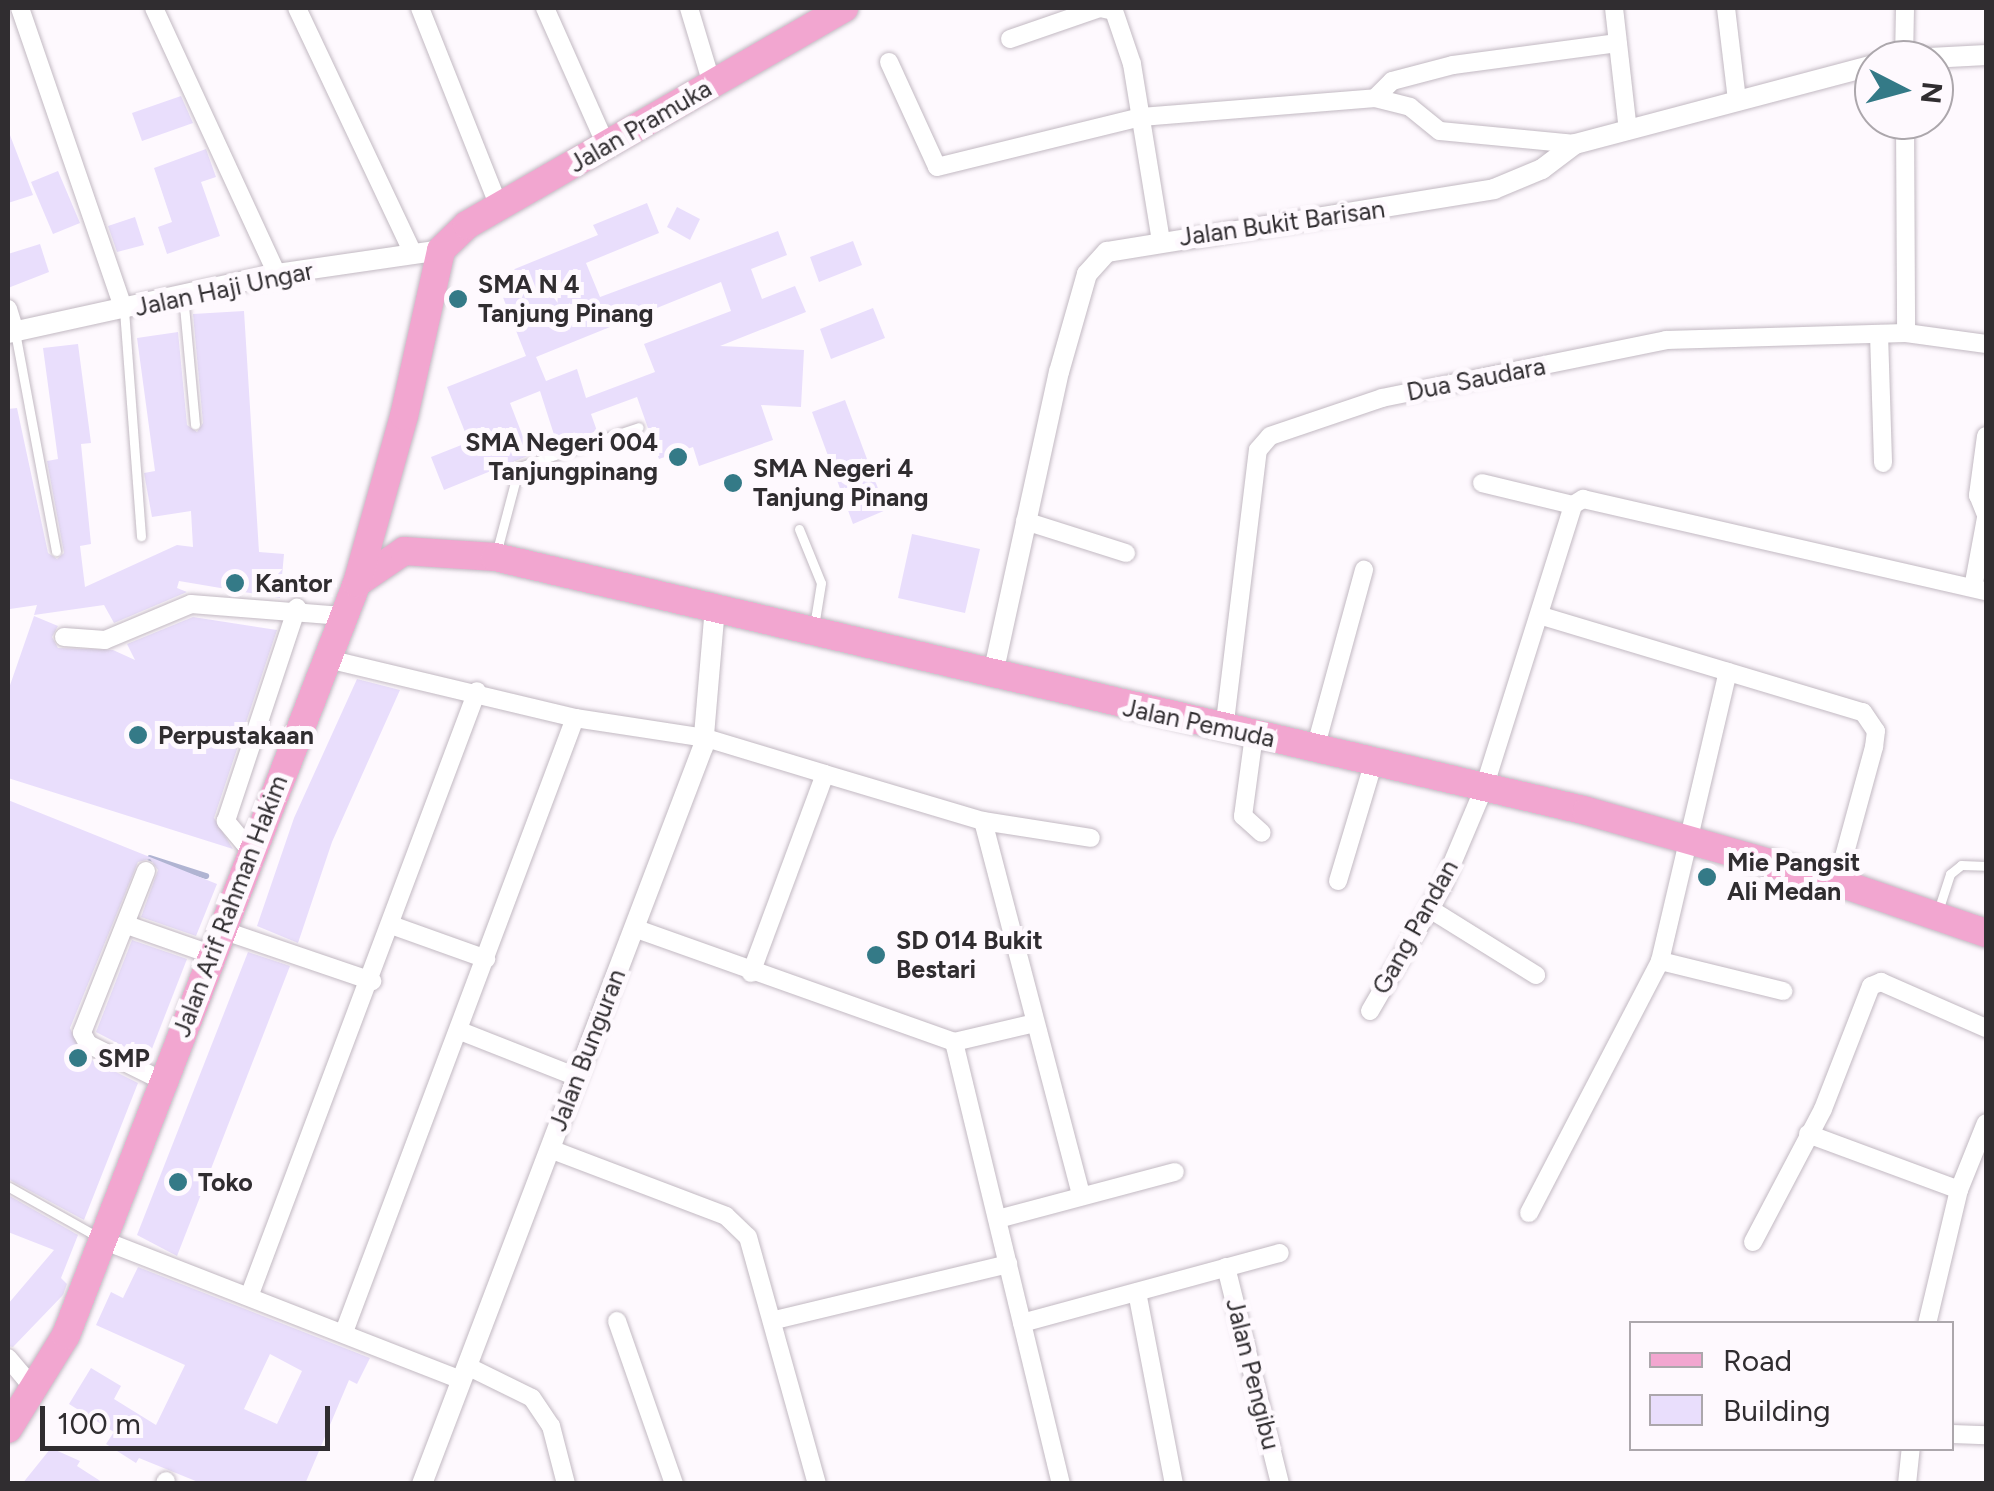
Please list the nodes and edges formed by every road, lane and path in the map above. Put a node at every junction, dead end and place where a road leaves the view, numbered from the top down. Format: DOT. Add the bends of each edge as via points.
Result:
graph roads {
  1 [pos="20,8"];
  2 [pos="154,8"];
  3 [pos="298,8"];
  4 [pos="420,8"];
  5 [pos="544,8"];
  6 [pos="688,8"];
  7 [pos="844,8"];
  8 [pos="1614,8"];
  9 [pos="1726,8"];
  10 [pos="1904,8"];
  11 [pos="1086,10"];
  12 [pos="814,15"];
  13 [pos="1010,39"];
  14 [pos="1901,40"];
  15 [pos="1618,43"];
  16 [pos="1986,54"];
  17 [pos="1954,56"];
  18 [pos="888,62"];
  19 [pos="1854,70"];
  20 [pos="712,84"];
  21 [pos="1374,98"];
  22 [pos="1736,100"];
  23 [pos="1141,117"];
  24 [pos="1628,130"];
  25 [pos="1904,140"];
  26 [pos="1575,144"];
  27 [pos="606,146"];
  28 [pos="499,207"];
  29 [pos="1161,241"];
  30 [pos="441,250"];
  31 [pos="412,253"];
  32 [pos="278,274"];
  33 [pos="183,295"];
  34 [pos="8,309"];
  35 [pos="124,310"];
  36 [pos="11,332"];
  37 [pos="1906,333"];
  38 [pos="1879,334"];
  39 [pos="1986,344"];
  40 [pos="195,424"];
  41 [pos="639,427"];
  42 [pos="1986,436"];
  43 [pos="1883,463"];
  44 [pos="1482,483"];
  45 [pos="1573,505"];
  46 [pos="1986,517"];
  47 [pos="1025,521"];
  48 [pos="372,527"];
  49 [pos="799,529"];
  50 [pos="141,536"];
  51 [pos="56,551"];
  52 [pos="404,551"];
  53 [pos="1126,554"];
  54 [pos="495,557"];
  55 [pos="1364,570"];
  56 [pos="356,583"];
  57 [pos="1980,590"];
  58 [pos="297,608"];
  59 [pos="716,608"];
  60 [pos="343,616"];
  61 [pos="1542,616"];
  62 [pos="814,628"];
  63 [pos="64,637"];
  64 [pos="328,659"];
  65 [pos="1728,672"];
  66 [pos="992,674"];
  67 [pos="477,691"];
  68 [pos="574,718"];
  69 [pos="1224,730"];
  70 [pos="1254,736"];
  71 [pos="706,738"];
  72 [pos="1314,748"];
  73 [pos="1374,761"];
  74 [pos="825,774"];
  75 [pos="1484,788"];
  76 [pos="983,821"];
  77 [pos="1262,833"];
  78 [pos="1686,837"];
  79 [pos="1091,838"];
  80 [pos="250,850"];
  81 [pos="1986,866"];
  82 [pos="146,871"];
  83 [pos="1338,881"];
  84 [pos="1836,882"];
  85 [pos="1430,909"];
  86 [pos="1936,915"];
  87 [pos="128,926"];
  88 [pos="394,926"];
  89 [pos="634,928"];
  90 [pos="1986,933"];
  91 [pos="214,942"];
  92 [pos="486,959"];
  93 [pos="1660,961"];
  94 [pos="751,973"];
  95 [pos="1536,975"];
  96 [pos="372,981"];
  97 [pos="1783,991"];
  98 [pos="1370,1010"];
  99 [pos="1035,1023"];
  100 [pos="1986,1028"];
  101 [pos="460,1031"];
  102 [pos="954,1042"];
  103 [pos="577,1077"];
  104 [pos="163,1081"];
  105 [pos="1986,1123"];
  106 [pos="1808,1134"];
  107 [pos="550,1149"];
  108 [pos="1979,1170"];
  109 [pos="1175,1172"];
  110 [pos="9,1186"];
  111 [pos="1959,1190"];
  112 [pos="1081,1196"];
  113 [pos="1528,1213"];
  114 [pos="998,1220"];
  115 [pos="102,1240"];
  116 [pos="1752,1242"];
  117 [pos="1280,1253"];
  118 [pos="1008,1264"];
  119 [pos="1226,1267"];
  120 [pos="1136,1292"];
  121 [pos="250,1294"];
  122 [pos="775,1320"];
  123 [pos="617,1321"];
  124 [pos="1928,1321"];
  125 [pos="1022,1322"];
  126 [pos="344,1332"];
  127 [pos="8,1358"];
  128 [pos="464,1373"];
  129 [pos="35,1390"];
  130 [pos="8,1429"];
  131 [pos="1954,1434"];
  132 [pos="1986,1434"];
  133 [pos="1911,1451"];
  134 [pos="426,1479"];
  135 [pos="1278,1483"];
  136 [pos="566,1484"];
  137 [pos="674,1484"];
  138 [pos="817,1484"];
  139 [pos="1061,1484"];
  140 [pos="1174,1484"];
  141 [pos="1907,1484"];
  1 -- 35 [label="street"];
  2 -- 32 [label="street"];
  3 -- 31 [label="street"];
  4 -- 28 [label="street"];
  5 -- 27 [label="street"];
  6 -- 20 [label="street"];
  7 -- 12 [label="main road, Jalan Pramuka"];
  8 -- 15 [label="street"];
  9 -- 22 [label="street"];
  10 -- 14 [label="street"];
  11 -- 13 [label="street"];
  11 -- 23 [label="street" via="1114,11"];
  12 -- 20 [label="main road, Jalan Pramuka"];
  15 -- 21 [label="street" via="1453,65 1392,81"];
  15 -- 24 [label="street"];
  16 -- 17 [label="street"];
  18 -- 23 [label="street" via="936,167"];
  19 -- 22 [label="street, Jalan Bukit Barisan"];
  20 -- 27 [label="main road, Jalan Pramuka"];
  21 -- 23 [label="street"];
  21 -- 26 [label="street" via="1410,106 1440,131"];
  22 -- 24 [label="street, Jalan Bukit Barisan"];
  23 -- 29 [label="street"];
  24 -- 26 [label="street, Jalan Bukit Barisan"];
  25 -- 37 [label="street"];
  26 -- 29 [label="street, Jalan Bukit Barisan" via="1542,170 1494,190"];
  27 -- 28 [label="main road, Jalan Pramuka"];
  28 -- 30 [label="main road, Jalan Pramuka"];
  29 -- 47 [label="street, Jalan Bukit Barisan" via="1107,252 1086,274"];
  30 -- 31 [label="street, Jalan Haji Ungar"];
  30 -- 48 [label="main road, Jalan Arif Rahman Hakim"];
  31 -- 32 [label="street, Jalan Haji Ungar"];
  32 -- 33 [label="street, Jalan Haji Ungar"];
  33 -- 35 [label="street, Jalan Haji Ungar"];
  33 -- 40 [label="lane"];
  34 -- 36 [label="street"];
  35 -- 36 [label="street, Jalan Haji Ungar"];
  35 -- 50 [label="lane"];
  36 -- 51 [label="lane"];
  37 -- 38 [label="street, Dua Saudara"];
  37 -- 39 [label="street, Dua Saudara"];
  38 -- 43 [label="street"];
  38 -- 69 [label="street, Dua Saudara" via="1666,340 1382,398 1270,436 1258,450"];
  41 -- 54 [label="lane" via="519,467"];
  42 -- 46 [label="street" via="1978,495"];
  44 -- 45 [label="street"];
  45 -- 57 [label="street" via="1583,499"];
  45 -- 61 [label="street, Gang Pandan"];
  46 -- 57 [label="street"];
  47 -- 53 [label="street"];
  47 -- 66 [label="street, Jalan Bukit Barisan"];
  48 -- 52 [label="main road"];
  48 -- 56 [label="main road, Jalan Arif Rahman Hakim"];
  49 -- 62 [label="lane" via="821,582"];
  52 -- 54 [label="main road, Jalan Pemuda"];
  52 -- 56 [label="main road"];
  54 -- 59 [label="main road, Jalan Pemuda"];
  55 -- 72 [label="street"];
  56 -- 60 [label="main road, Jalan Arif Rahman Hakim"];
  58 -- 60 [label="street"];
  58 -- 63 [label="street" via="191,604 104,640"];
  58 -- 80 [label="street" via="226,821"];
  59 -- 62 [label="main road, Jalan Pemuda"];
  59 -- 71 [label="street, Jalan Bunguran"];
  60 -- 64 [label="main road, Jalan Arif Rahman Hakim"];
  61 -- 65 [label="street"];
  61 -- 75 [label="street, Gang Pandan"];
  62 -- 66 [label="main road, Jalan Pemuda"];
  64 -- 67 [label="street"];
  64 -- 80 [label="main road, Jalan Arif Rahman Hakim"];
  65 -- 78 [label="street"];
  65 -- 84 [label="street" via="1864,712 1876,731"];
  66 -- 69 [label="main road, Jalan Pemuda"];
  67 -- 68 [label="street"];
  67 -- 88 [label="street"];
  68 -- 71 [label="street"];
  68 -- 92 [label="street"];
  69 -- 70 [label="main road, Jalan Pemuda"];
  70 -- 72 [label="main road, Jalan Pemuda"];
  70 -- 77 [label="street" via="1243,816"];
  71 -- 74 [label="street"];
  71 -- 89 [label="street, Jalan Bunguran"];
  72 -- 73 [label="main road, Jalan Pemuda"];
  73 -- 75 [label="main road, Jalan Pemuda"];
  73 -- 83 [label="street"];
  74 -- 76 [label="street"];
  74 -- 94 [label="street"];
  75 -- 78 [label="main road, Jalan Pemuda"];
  75 -- 85 [label="street, Gang Pandan"];
  76 -- 79 [label="street"];
  76 -- 99 [label="street"];
  78 -- 84 [label="main road, Jalan Pemuda"];
  78 -- 93 [label="street"];
  80 -- 91 [label="main road, Jalan Arif Rahman Hakim"];
  81 -- 86 [label="lane" via="1961,865 1950,874"];
  82 -- 87 [label="street"];
  84 -- 86 [label="main road, Jalan Pemuda"];
  85 -- 95 [label="street"];
  85 -- 98 [label="street, Gang Pandan"];
  86 -- 90 [label="main road, Jalan Pemuda"];
  87 -- 91 [label="street"];
  87 -- 104 [label="street" via="83,1038"];
  88 -- 92 [label="street"];
  88 -- 96 [label="street"];
  89 -- 94 [label="street"];
  89 -- 103 [label="street, Jalan Bunguran"];
  91 -- 96 [label="street"];
  91 -- 104 [label="main road, Jalan Arif Rahman Hakim"];
  92 -- 101 [label="street"];
  93 -- 97 [label="street"];
  93 -- 113 [label="street"];
  94 -- 102 [label="street"];
  96 -- 121 [label="street"];
  99 -- 102 [label="street"];
  99 -- 112 [label="street"];
  100 -- 106 [label="street" via="1880,982 1871,986"];
  101 -- 103 [label="street"];
  101 -- 126 [label="street"];
  102 -- 114 [label="street"];
  103 -- 107 [label="street, Jalan Bunguran"];
  104 -- 115 [label="main road, Jalan Arif Rahman Hakim"];
  105 -- 108 [label="street"];
  106 -- 111 [label="street"];
  106 -- 116 [label="street"];
  107 -- 122 [label="street" via="726,1216 748,1237"];
  107 -- 128 [label="street, Jalan Bunguran"];
  108 -- 111 [label="street"];
  109 -- 112 [label="street"];
  110 -- 115 [label="lane"];
  111 -- 124 [label="street"];
  112 -- 114 [label="street"];
  114 -- 118 [label="street"];
  115 -- 121 [label="street"];
  115 -- 129 [label="main road, Jalan Arif Rahman Hakim" via="52,1366"];
  117 -- 119 [label="street"];
  118 -- 122 [label="street"];
  118 -- 125 [label="street"];
  119 -- 120 [label="street"];
  119 -- 135 [label="street, Jalan Pengibu"];
  120 -- 125 [label="street"];
  120 -- 140 [label="street"];
  121 -- 126 [label="street"];
  122 -- 138 [label="street"];
  123 -- 137 [label="street"];
  125 -- 139 [label="street"];
  126 -- 128 [label="street"];
  127 -- 129 [label="street"];
  128 -- 134 [label="street, Jalan Bunguran"];
  128 -- 136 [label="street" via="532,1398 551,1426"];
  129 -- 130 [label="main road, Jalan Arif Rahman Hakim"];
  131 -- 132 [label="street"];
  133 -- 141 [label="street"];
}
